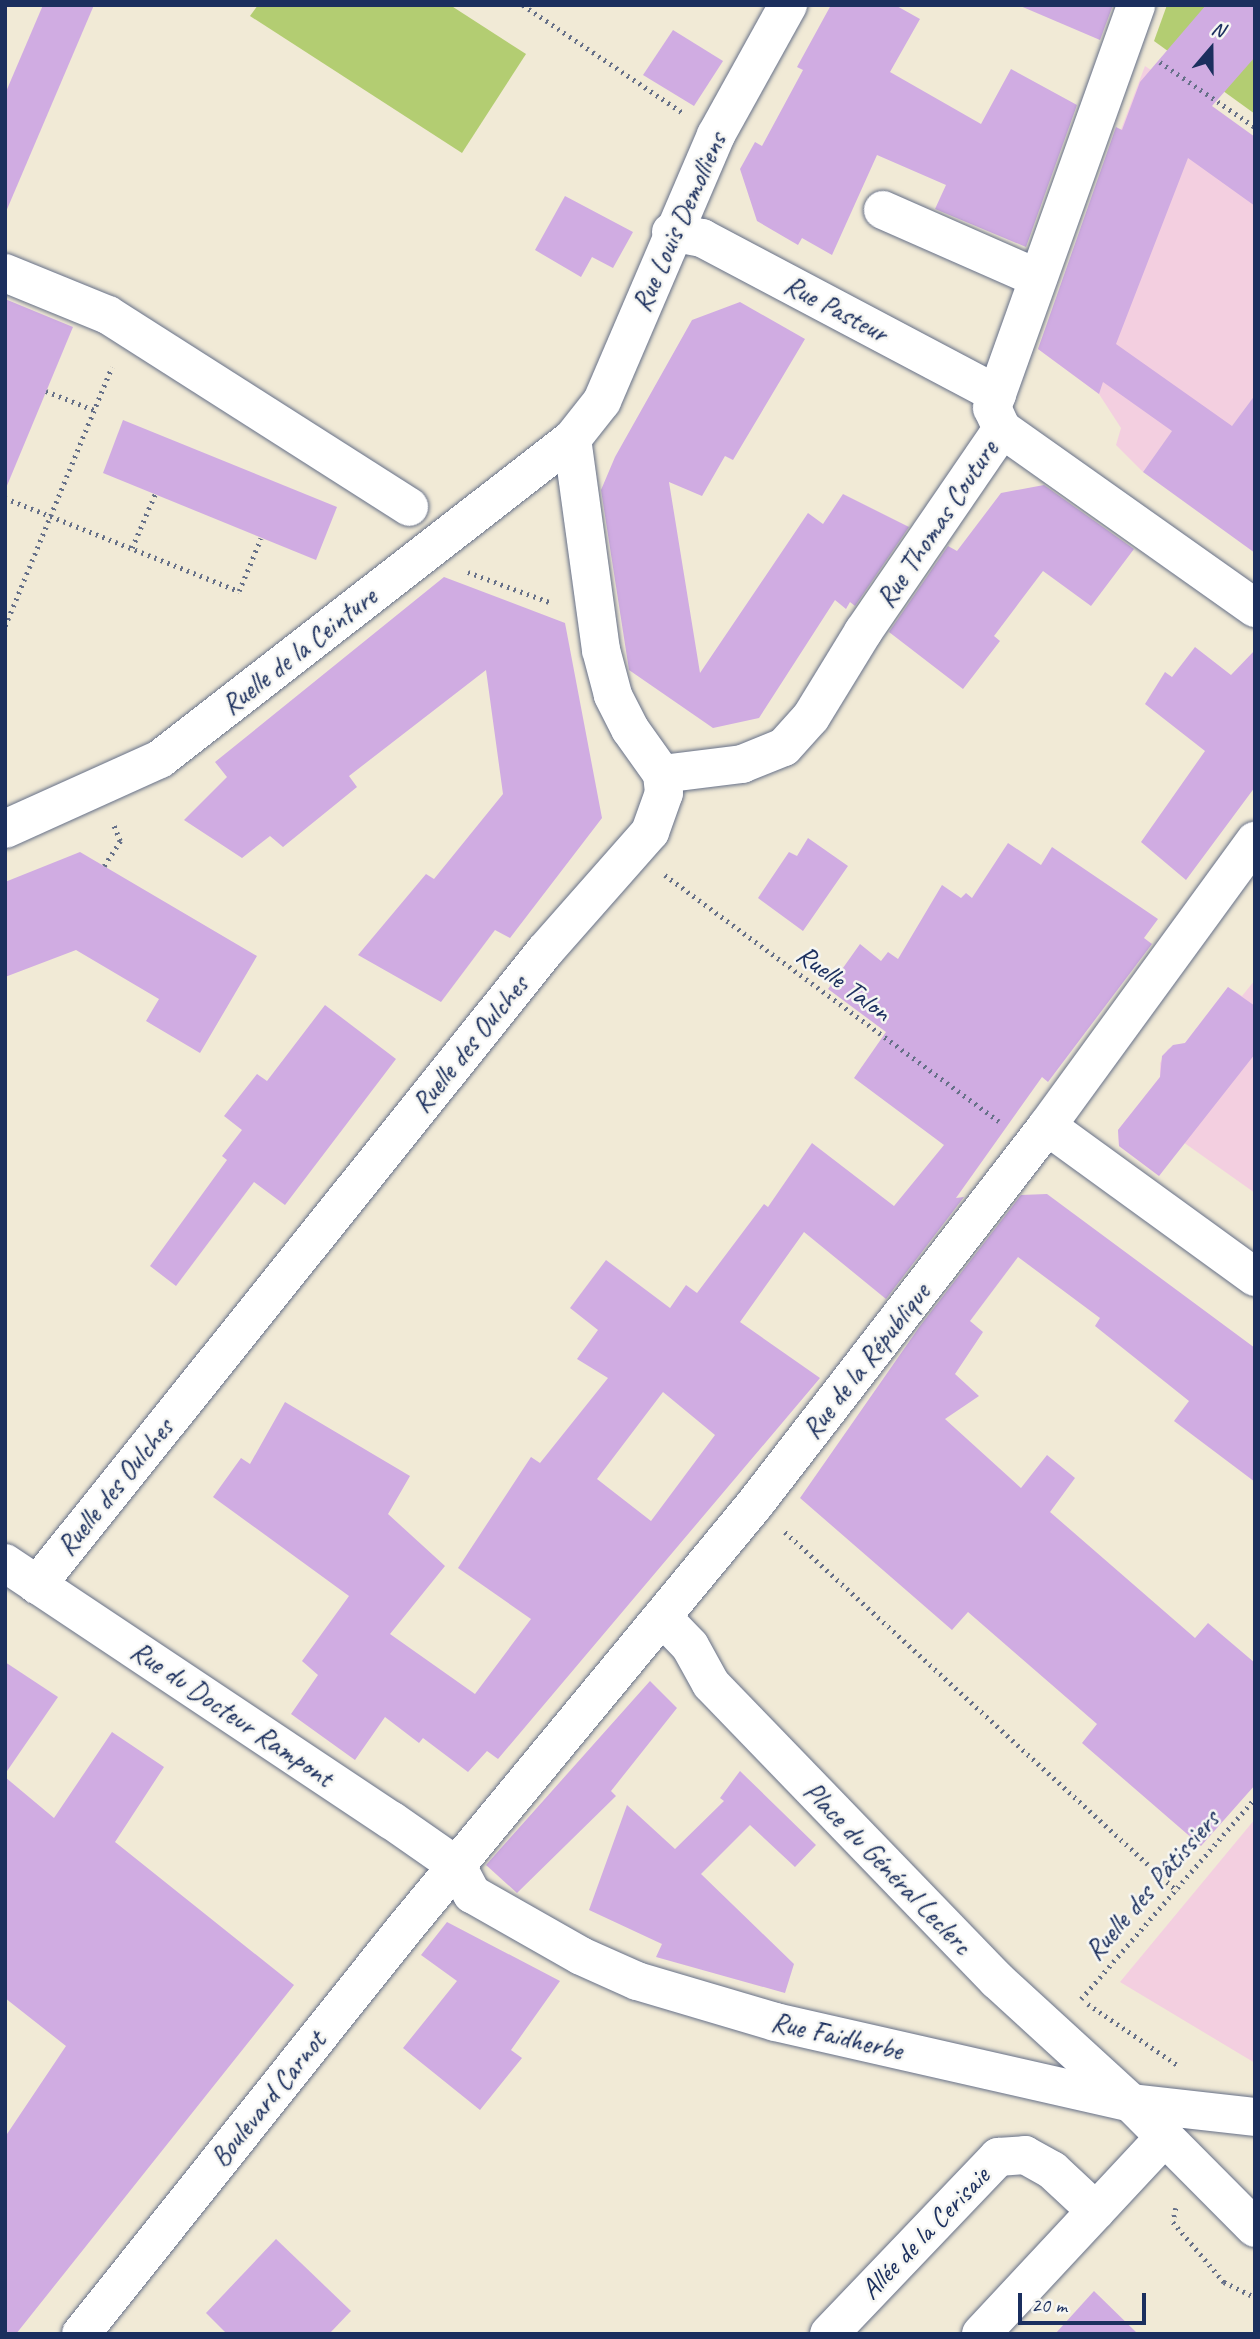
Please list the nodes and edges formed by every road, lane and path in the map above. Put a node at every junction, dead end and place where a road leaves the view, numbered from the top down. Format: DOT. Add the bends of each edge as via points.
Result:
graph roads {
  1 [pos="523,5"];
  2 [pos="788,5"];
  3 [pos="1131,21"];
  4 [pos="1255,127"];
  5 [pos="716,135"];
  6 [pos="883,210"];
  7 [pos="671,232"];
  8 [pos="5,273"];
  9 [pos="1037,278"];
  10 [pos="128,328"];
  11 [pos="46,391"];
  12 [pos="94,410"];
  13 [pos="999,412"];
  14 [pos="572,439"];
  15 [pos="155,494"];
  16 [pos="5,498"];
  17 [pos="409,507"];
  18 [pos="51,516"];
  19 [pos="261,538"];
  20 [pos="132,548"];
  21 [pos="422,555"];
  22 [pos="1255,608"];
  23 [pos="596,619"];
  24 [pos="5,626"];
  25 [pos="662,774"];
  26 [pos="5,828"];
  27 [pos="1255,841"];
  28 [pos="633,851"];
  29 [pos="1040,1135"];
  30 [pos="1255,1277"];
  31 [pos="755,1504"];
  32 [pos="5,1563"];
  33 [pos="37,1585"];
  34 [pos="663,1617"];
  35 [pos="1255,1798"];
  36 [pos="457,1866"];
  37 [pos="1177,1891"];
  38 [pos="1081,1998"];
  39 [pos="1131,2103"];
  40 [pos="1255,2117"];
  41 [pos="1163,2139"];
  42 [pos="1096,2211"];
  43 [pos="1255,2228"];
  44 [pos="81,2334"];
  45 [pos="829,2334"];
  46 [pos="981,2334"];
  1 -- 5 [label="path"];
  2 -- 5 [label="street, Rue Louis Demolliens"];
  3 -- 4 [label="path"];
  3 -- 9 [label="street, Rue Thomas Couture"];
  5 -- 7 [label="street, Rue Louis Demolliens"];
  6 -- 9 [label="street"];
  7 -- 13 [label="street, Rue Pasteur" via="702,238"];
  7 -- 14 [label="street, Rue Louis Demolliens" via="602,401"];
  8 -- 10 [label="street"];
  9 -- 13 [label="street, Rue Thomas Couture"];
  10 -- 12 [label="path"];
  10 -- 17 [label="street"];
  11 -- 12 [label="path"];
  12 -- 18 [label="path"];
  13 -- 22 [label="street, Rue Pasteur"];
  13 -- 25 [label="street, Rue Thomas Couture" via="811,717 784,747 742,764"];
  14 -- 21 [label="street, Ruelle de la Ceinture"];
  14 -- 23 [label="street"];
  15 -- 20 [label="path"];
  16 -- 18 [label="path"];
  18 -- 20 [label="path"];
  18 -- 24 [label="path"];
  19 -- 20 [label="path" via="239,591"];
  21 -- 23 [label="path"];
  21 -- 26 [label="street, Ruelle de la Ceinture" via="160,759"];
  23 -- 25 [label="street" via="613,695"];
  25 -- 28 [label="street, Ruelle des Oulches" via="659,811"];
  27 -- 29 [label="street, Rue de la République"];
  28 -- 29 [label="path, Ruelle Talon"];
  28 -- 33 [label="street, Ruelle des Oulches" via="537,961"];
  29 -- 30 [label="street"];
  29 -- 31 [label="street, Rue de la République"];
  31 -- 34 [label="street, Rue de la République"];
  31 -- 37 [label="path"];
  32 -- 33 [label="street, Rue du Docteur Rampont"];
  33 -- 36 [label="street, Rue du Docteur Rampont"];
  34 -- 36 [label="street, Rue de la République"];
  34 -- 39 [label="street, Place du Général Leclerc" via="690,1646 711,1684 997,1980"];
  35 -- 37 [label="path, Ruelle des Pâtissiers"];
  36 -- 39 [label="street, Rue Faidherbe" via="472,1894 581,1956 637,1981 775,2022"];
  36 -- 44 [label="street, Boulevard Carnot"];
  37 -- 38 [label="path, Ruelle des Pâtissiers"];
  39 -- 40 [label="street, Rue Faidherbe"];
  39 -- 41 [label="street, Place du Général Leclerc"];
  41 -- 42 [label="street"];
  41 -- 43 [label="street, Place du Général Leclerc"];
  42 -- 45 [label="street, Allée de la Cerisaie" via="1052,2170 1025,2155 998,2157"];
  42 -- 46 [label="street"];
}
